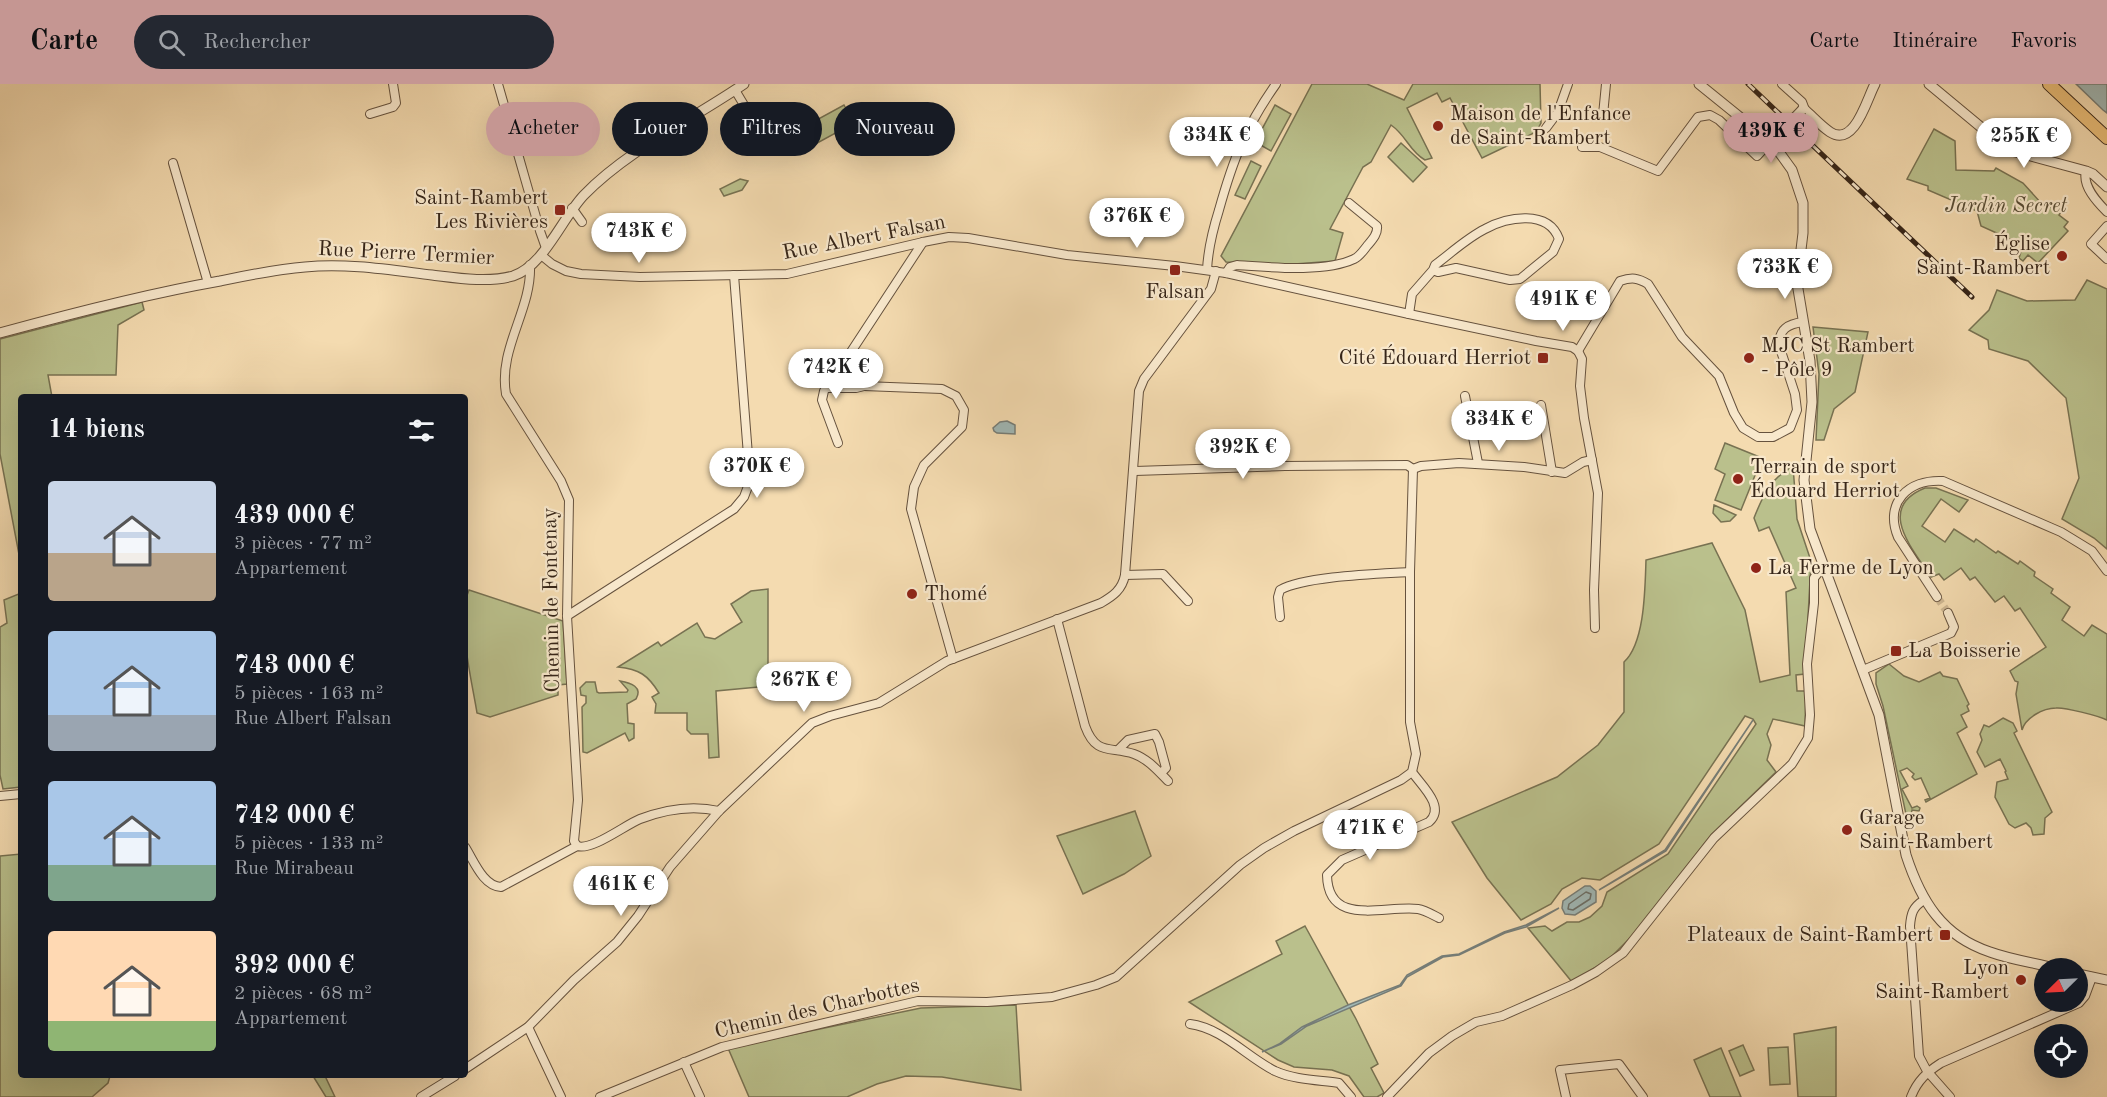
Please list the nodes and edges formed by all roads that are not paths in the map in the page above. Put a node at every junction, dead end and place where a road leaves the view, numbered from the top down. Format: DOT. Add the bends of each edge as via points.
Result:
graph roads {
  1 [pos="393,84"];
  2 [pos="498,84"];
  3 [pos="1276,84"];
  4 [pos="1568,84"];
  5 [pos="1605,84"];
  6 [pos="1699,84"];
  7 [pos="1782,84"];
  8 [pos="1875,84"];
  9 [pos="1929,84"];
  10 [pos="2049,84"];
  11 [pos="739,87"];
  12 [pos="745,102"];
  13 [pos="1804,110"];
  14 [pos="370,114"];
  15 [pos="1603,115"];
  16 [pos="1546,128"];
  17 [pos="2107,138"];
  18 [pos="1774,139"];
  19 [pos="1582,147"];
  20 [pos="173,164"];
  21 [pos="2086,171"];
  22 [pos="2107,187"];
  23 [pos="1348,203"];
  24 [pos="572,208"];
  25 [pos="2107,212"];
  26 [pos="1386,220"];
  27 [pos="582,222"];
  28 [pos="1377,226"];
  29 [pos="2107,226"];
  30 [pos="923,242"];
  31 [pos="543,251"];
  32 [pos="2107,259"];
  33 [pos="530,265"];
  34 [pos="1433,270"];
  35 [pos="1212,271"];
  36 [pos="1226,273"];
  37 [pos="734,276"];
  38 [pos="208,283"];
  39 [pos="1409,314"];
  40 [pos="1803,321"];
  41 [pos="0,333"];
  42 [pos="1578,351"];
  43 [pos="847,358"];
  44 [pos="864,386"];
  45 [pos="827,388"];
  46 [pos="1465,396"];
  47 [pos="1541,405"];
  48 [pos="1543,419"];
  49 [pos="1527,422"];
  50 [pos="838,443"];
  51 [pos="1592,460"];
  52 [pos="1478,463"];
  53 [pos="1413,469"];
  54 [pos="1135,471"];
  55 [pos="1552,472"];
  56 [pos="1823,567"];
  57 [pos="2107,571"];
  58 [pos="1410,572"];
  59 [pos="1125,575"];
  60 [pos="1937,597"];
  61 [pos="1188,601"];
  62 [pos="1948,613"];
  63 [pos="567,616"];
  64 [pos="1280,617"];
  65 [pos="1058,619"];
  66 [pos="1595,628"];
  67 [pos="954,658"];
  68 [pos="1863,670"];
  69 [pos="1118,750"];
  70 [pos="1412,772"];
  71 [pos="1161,773"];
  72 [pos="1168,781"];
  73 [pos="18,794"];
  74 [pos="0,796"];
  75 [pos="719,811"];
  76 [pos="577,846"];
  77 [pos="468,852"];
  78 [pos="1924,900"];
  79 [pos="1439,918"];
  80 [pos="2034,963"];
  81 [pos="2088,976"];
  82 [pos="2092,977"];
  83 [pos="2107,980"];
  84 [pos="1190,1024"];
  85 [pos="528,1027"];
  86 [pos="684,1062"];
  87 [pos="468,1067"];
  88 [pos="1927,1071"];
  89 [pos="452,1078"];
  90 [pos="421,1097"];
  91 [pos="561,1097"];
  92 [pos="600,1097"];
  93 [pos="700,1097"];
  94 [pos="1351,1097"];
  95 [pos="1387,1097"];
  96 [pos="1566,1097"];
  97 [pos="1643,1097"];
  98 [pos="1911,1097"];
  99 [pos="1950,1097"];
  1 -- 14 [label="street" via="393,107"];
  2 -- 31 [label="street"];
  3 -- 35 [label="street" via="1243,137 1229,172 1216,218"];
  4 -- 16 [label="street" via="1563,102"];
  5 -- 15 [label="street"];
  6 -- 18 [label="street"];
  7 -- 13 [label="street" via="1802,102"];
  8 -- 13 [label="street" via="1860,118 1849,132 1836,135"];
  9 -- 21 [label="street" via="2016,152"];
  10 -- 17 [label="main road"];
  11 -- 12 [label="street"];
  11 -- 24 [label="street, Rue Pierre Termier" via="627,159"];
  13 -- 18 [label="street, bridge"];
  18 -- 19 [label="street" via="1757,156 1719,120 1710,115 1698,117 1658,171 1600,147"];
  18 -- 40 [label="street" via="1792,170 1803,202 1797,284"];
  20 -- 38 [label="street"];
  21 -- 22 [label="street"];
  21 -- 25 [label="street" via="2088,186"];
  23 -- 28 [label="street"];
  24 -- 27 [label="street"];
  24 -- 31 [label="street, Rue Pierre Termier"];
  26 -- 28 [label="street"];
  28 -- 36 [label="street" via="1374,237 1357,258 1341,264 1297,268 1237,265"];
  29 -- 32 [label="street" via="2091,244"];
  30 -- 35 [label="street, Rue Albert Falsan" via="968,238 1067,255"];
  30 -- 37 [label="street, Rue Albert Falsan" via="787,274"];
  30 -- 43 [label="street"];
  31 -- 33 [label="street, Rue Pierre Termier"];
  31 -- 37 [label="street, Rue Albert Falsan" via="552,264 581,274"];
  33 -- 38 [label="street, Rue Pierre Termier" via="514,275 485,279 346,265 305,267"];
  33 -- 63 [label="street, Chemin de Fontenay" via="531,280 503,377 506,394 569,500"];
  34 -- 34 [label="street" via="1456,268 1520,279 1553,252 1559,239 1549,224 1523,217 1483,229 1435,264"];
  34 -- 39 [label="street" via="1412,294"];
  35 -- 36 [label="street, Rue Albert Falsan"];
  35 -- 54 [label="street" via="1211,289 1144,378 1139,391"];
  36 -- 39 [label="street, Rue Albert Falsan"];
  37 -- 63 [label="street" via="750,482 744,497 735,509"];
  38 -- 41 [label="street, Rue Pierre Termier" via="107,303"];
  39 -- 42 [label="street, Rue Albert Falsan"];
  40 -- 42 [label="street" via="1782,330 1779,337 1797,410 1790,428 1773,437 1758,437 1743,428 1719,376 1682,337 1648,284 1640,279 1620,281"];
  40 -- 56 [label="street" via="1812,402 1804,460 1804,497"];
  42 -- 51 [label="street"];
  43 -- 44 [label="street" via="852,375"];
  43 -- 45 [label="street"];
  44 -- 45 [label="street"];
  44 -- 67 [label="street" via="942,389 956,396 964,410 962,427 924,465 914,486 911,509"];
  45 -- 50 [label="street" via="822,400"];
  46 -- 52 [label="street"];
  47 -- 48 [label="street"];
  48 -- 49 [label="street"];
  48 -- 55 [label="street"];
  51 -- 55 [label="street" via="1565,474"];
  51 -- 66 [label="street" via="1599,507"];
  52 -- 53 [label="street"];
  52 -- 55 [label="street"];
  53 -- 54 [label="street" via="1407,465 1345,465"];
  53 -- 58 [label="street"];
  54 -- 59 [label="street"];
  56 -- 68 [label="street"];
  56 -- 95 [label="street" via="1814,578 1807,664 1808,738 1792,764 1714,838 1623,953 1572,985 1502,1016 1476,1022 1452,1036 1429,1053"];
  57 -- 60 [label="street" via="2092,551 2061,532 1943,482 1921,482 1898,502 1894,526"];
  58 -- 64 [label="street" via="1289,585 1280,590 1278,597"];
  58 -- 70 [label="street" via="1410,722 1416,754"];
  59 -- 61 [label="street" via="1163,574"];
  59 -- 65 [label="street" via="1124,584 1114,595"];
  62 -- 68 [label="street" via="1951,633"];
  63 -- 76 [label="street, Chemin de Fontenay"];
  65 -- 67 [label="street"];
  65 -- 69 [label="street" via="1088,735 1099,747"];
  67 -- 75 [label="street" via="879,703 812,723"];
  68 -- 78 [label="street" via="1879,715 1906,855"];
  69 -- 71 [label="street" via="1137,755"];
  69 -- 71 [label="street" via="1128,740 1155,734 1166,768"];
  70 -- 79 [label="street" via="1433,801 1434,817 1342,860 1327,874 1327,885 1336,900 1354,911 1419,909"];
  70 -- 86 [label="street, Chemin des Charbottes" via="1264,848 1116,976 1096,985 1052,997 987,1002 918,1001 722,1047"];
  71 -- 72 [label="street"];
  73 -- 74 [label="street"];
  75 -- 76 [label="street" via="703,807 672,809 638,820 588,847"];
  75 -- 85 [label="street" via="670,867 617,942"];
  76 -- 77 [label="street" via="501,887 484,878"];
  78 -- 80 [label="street" via="1947,928 1978,947"];
  78 -- 88 [label="street" via="1916,905 1910,926 1919,1056"];
  81 -- 82 [label="street"];
  82 -- 83 [label="street"];
  82 -- 88 [label="street" via="2079,1003"];
  84 -- 94 [label="street" via="1204,1026 1291,1077 1339,1083"];
  85 -- 87 [label="street"];
  85 -- 91 [label="street"];
  86 -- 92 [label="street, Chemin des Charbottes"];
  86 -- 93 [label="street"];
  88 -- 98 [label="street"];
  88 -- 99 [label="street"];
  89 -- 90 [label="street"];
  96 -- 97 [label="street" via="1560,1070 1619,1064"];
}
